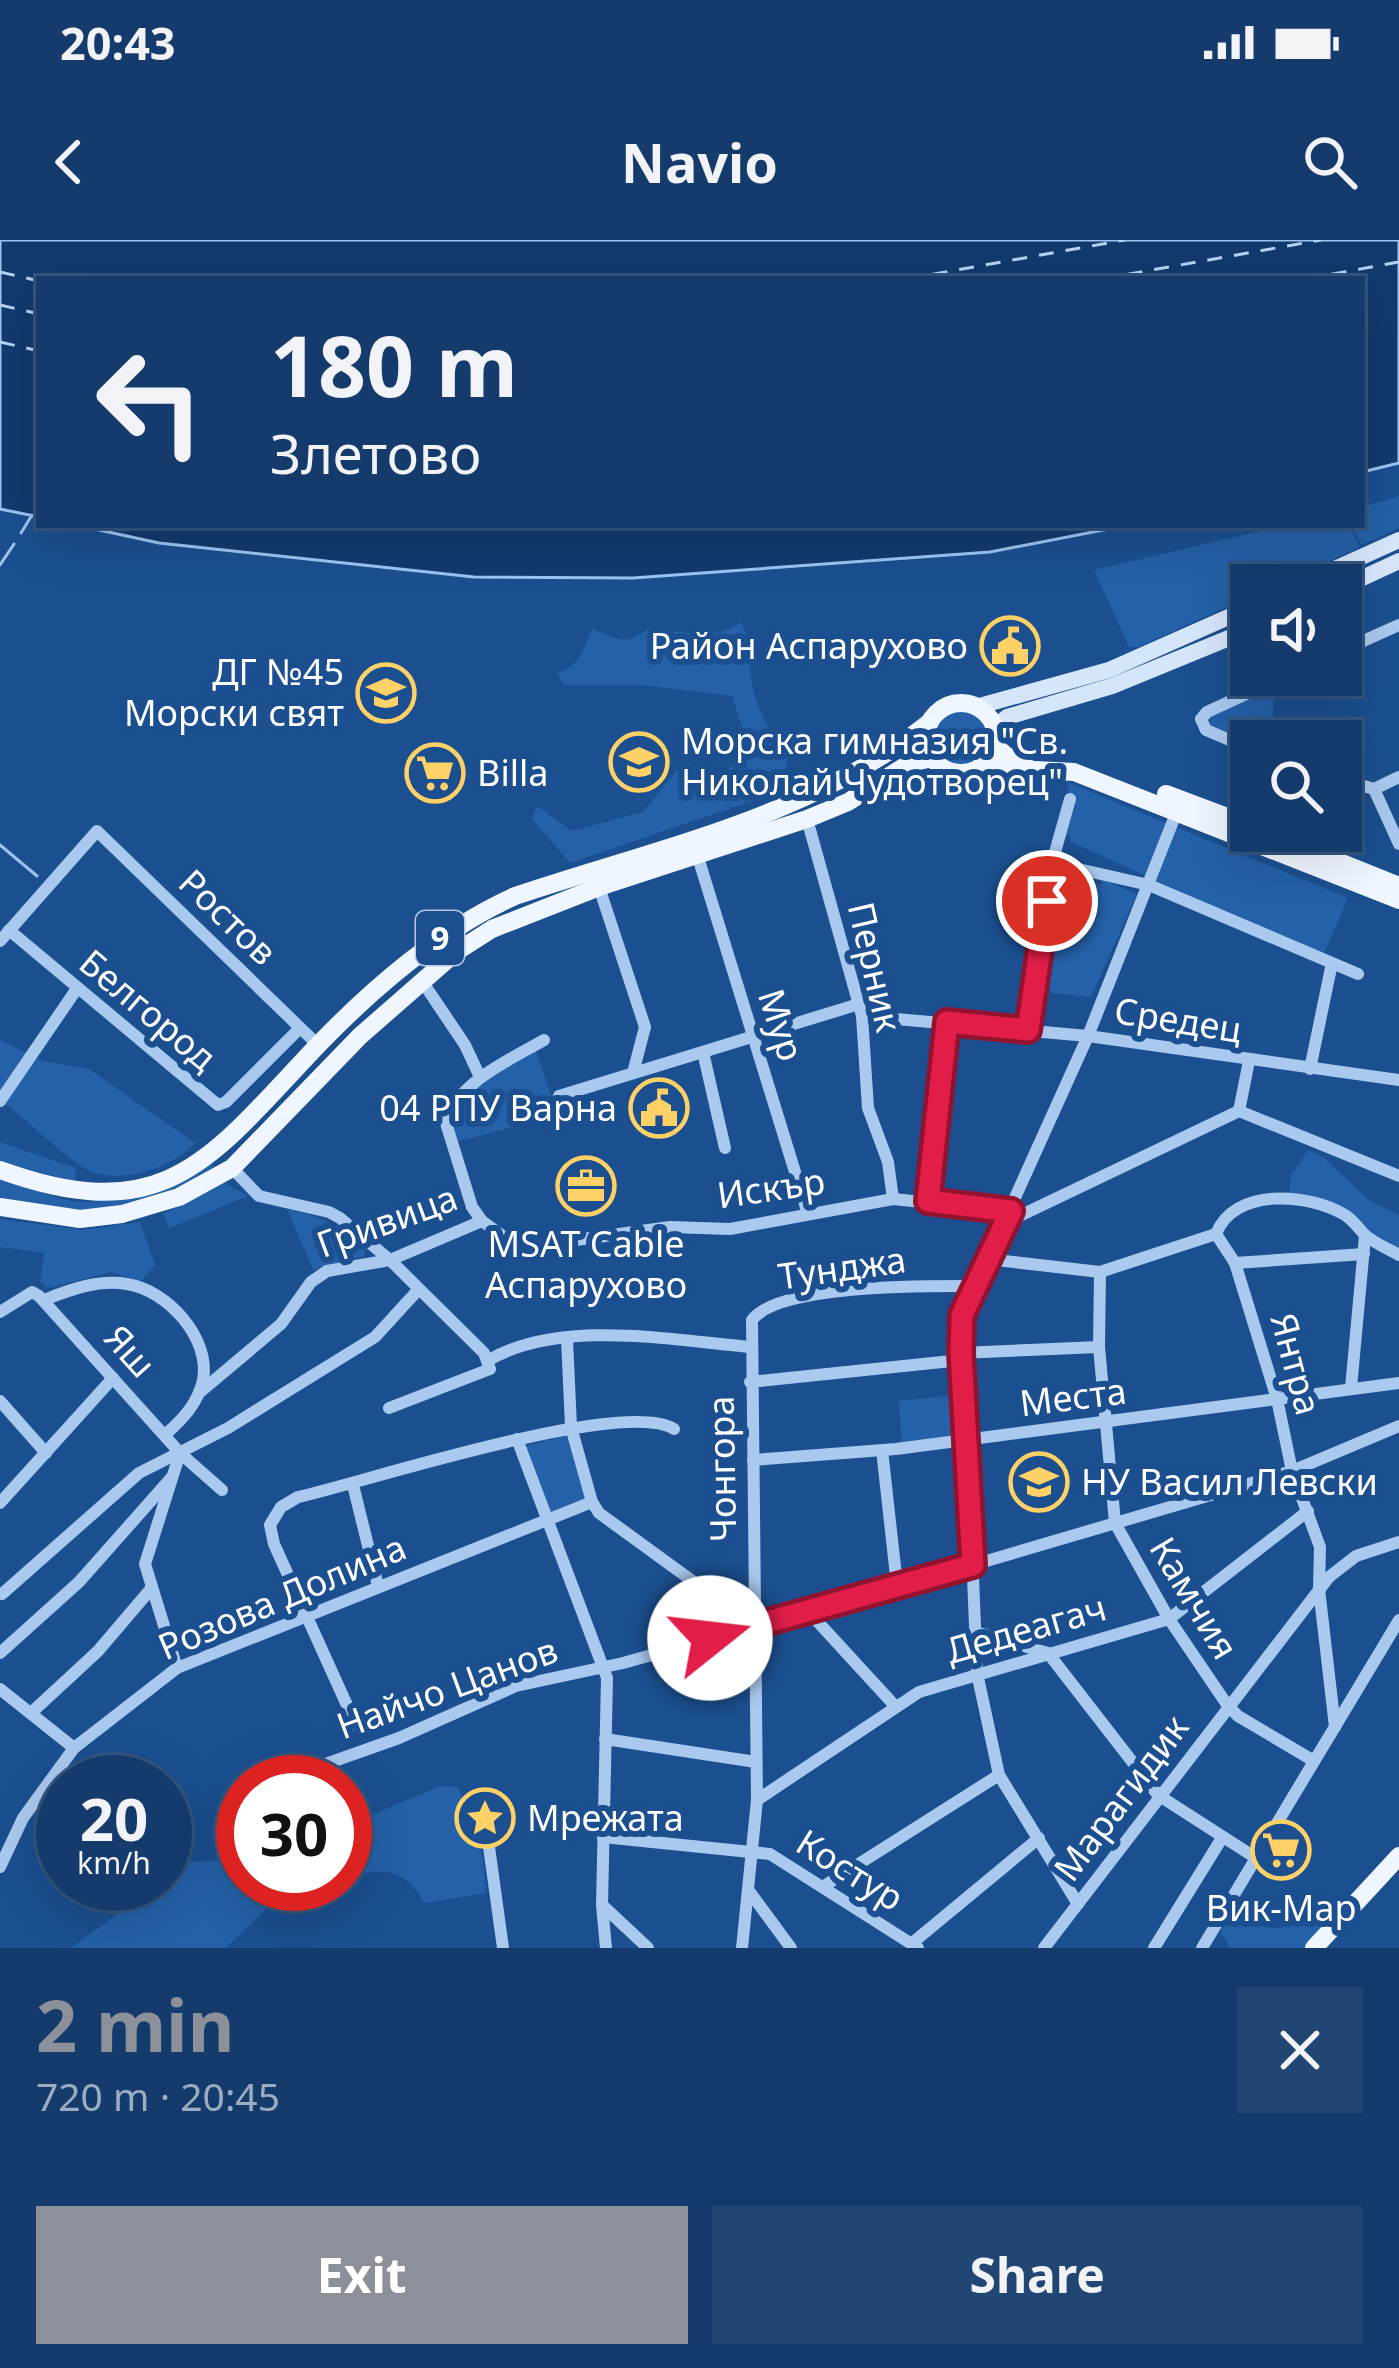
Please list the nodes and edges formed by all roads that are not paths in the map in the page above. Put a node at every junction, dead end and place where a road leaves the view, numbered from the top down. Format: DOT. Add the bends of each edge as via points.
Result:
graph roads {
  1 [pos="1399,540"];
  2 [pos="1399,561"];
  3 [pos="1346,564"];
  4 [pos="1362,578"];
  5 [pos="1230,616"];
  6 [pos="1399,625"];
  7 [pos="1230,638"];
  8 [pos="1362,642"];
  9 [pos="1240,696"];
  10 [pos="976,707"];
  11 [pos="930,722"];
  12 [pos="994,737"];
  13 [pos="1230,740"];
  14 [pos="932,758"];
  15 [pos="980,767"];
  16 [pos="1399,776"];
  17 [pos="1362,785"];
  18 [pos="1374,789"];
  19 [pos="1070,799"];
  20 [pos="1177,811"];
  21 [pos="1230,818"];
  22 [pos="807,819"];
  23 [pos="1399,844"];
  24 [pos="1310,852"];
  25 [pos="697,854"];
  26 [pos="1052,863"];
  27 [pos="1149,885"];
  28 [pos="599,887"];
  29 [pos="1396,890"];
  30 [pos="5,936"];
  31 [pos="1333,963"];
  32 [pos="1358,974"];
  33 [pos="422,980"];
  34 [pos="76,990"];
  35 [pos="860,1010"];
  36 [pos="947,1022"];
  37 [pos="300,1028"];
  38 [pos="1028,1030"];
  39 [pos="1088,1036"];
  40 [pos="752,1037"];
  41 [pos="544,1040"];
  42 [pos="318,1045"];
  43 [pos="703,1052"];
  44 [pos="1249,1061"];
  45 [pos="1310,1069"];
  46 [pos="633,1073"];
  47 [pos="480,1077"];
  48 [pos="1399,1080"];
  49 [pos="559,1096"];
  50 [pos="0,1101"];
  51 [pos="1240,1111"];
  52 [pos="725,1148"];
  53 [pos="232,1168"];
  54 [pos="9,1174"];
  55 [pos="1399,1175"];
  56 [pos="893,1199"];
  57 [pos="928,1201"];
  58 [pos="6,1208"];
  59 [pos="808,1214"];
  60 [pos="1008,1217"];
  61 [pos="482,1221"];
  62 [pos="1216,1234"];
  63 [pos="1365,1236"];
  64 [pos="1364,1254"];
  65 [pos="1399,1255"];
  66 [pos="987,1259"];
  67 [pos="390,1260"];
  68 [pos="1235,1263"];
  69 [pos="1100,1272"];
  70 [pos="973,1286"];
  71 [pos="419,1289"];
  72 [pos="38,1296"];
  73 [pos="0,1312"];
  74 [pos="567,1339"];
  75 [pos="750,1347"];
  76 [pos="1100,1347"];
  77 [pos="961,1356"];
  78 [pos="489,1365"];
  79 [pos="113,1378"];
  80 [pos="750,1382"];
  81 [pos="1399,1383"];
  82 [pos="1352,1388"];
  83 [pos="199,1393"];
  84 [pos="1277,1399"];
  85 [pos="0,1401"];
  86 [pos="389,1408"];
  87 [pos="1105,1424"];
  88 [pos="1399,1426"];
  89 [pos="571,1427"];
  90 [pos="674,1429"];
  91 [pos="166,1434"];
  92 [pos="518,1439"];
  93 [pos="968,1441"];
  94 [pos="882,1450"];
  95 [pos="46,1453"];
  96 [pos="180,1453"];
  97 [pos="753,1460"];
  98 [pos="1292,1471"];
  99 [pos="172,1477"];
  100 [pos="353,1485"];
  101 [pos="222,1490"];
  102 [pos="592,1502"];
  103 [pos="0,1503"];
  104 [pos="1308,1510"];
  105 [pos="548,1518"];
  106 [pos="1114,1523"];
  107 [pos="1399,1542"];
  108 [pos="973,1565"];
  109 [pos="897,1585"];
  110 [pos="379,1586"];
  111 [pos="1319,1588"];
  112 [pos="150,1590"];
  113 [pos="2,1594"];
  114 [pos="806,1609"];
  115 [pos="306,1616"];
  116 [pos="1168,1618"];
  117 [pos="1399,1620"];
  118 [pos="753,1625"];
  119 [pos="975,1632"];
  120 [pos="0,1653"];
  121 [pos="1048,1653"];
  122 [pos="603,1664"];
  123 [pos="177,1668"];
  124 [pos="976,1672"];
  125 [pos="0,1689"];
  126 [pos="1228,1706"];
  127 [pos="896,1707"];
  128 [pos="32,1713"];
  129 [pos="356,1725"];
  130 [pos="1335,1727"];
  131 [pos="605,1739"];
  132 [pos="74,1748"];
  133 [pos="351,1755"];
  134 [pos="1314,1761"];
  135 [pos="756,1762"];
  136 [pos="999,1775"];
  137 [pos="1158,1795"];
  138 [pos="757,1800"];
  139 [pos="486,1825"];
  140 [pos="603,1837"];
  141 [pos="1039,1838"];
  142 [pos="1222,1838"];
  143 [pos="752,1851"];
  144 [pos="1399,1856"];
  145 [pos="1256,1858"];
  146 [pos="0,1867"];
  147 [pos="824,1886"];
  148 [pos="748,1890"];
  149 [pos="1078,1904"];
  150 [pos="602,1905"];
  151 [pos="915,1946"];
  152 [pos="503,1948"];
  153 [pos="606,1948"];
  154 [pos="648,1948"];
  155 [pos="742,1948"];
  156 [pos="791,1948"];
  157 [pos="1044,1948"];
  158 [pos="1154,1948"];
  159 [pos="1202,1948"];
  160 [pos="1314,1948"];
  1 -- 3 [label="main road"];
  2 -- 4 [label="main road"];
  5 -- 10 [label="main road" via="1109,670"];
  6 -- 8 [label="street"];
  7 -- 12 [label="main road" via="1112,686 1007,717"];
  9 -- 13 [label="street" via="1201,719"];
  10 -- 11 [label="main road, 9" via="952,705"];
  10 -- 12 [label="main road"];
  11 -- 14 [label="main road"];
  11 -- 42 [label="main road, 9" via="792,805 479,912"];
  12 -- 15 [label="main road"];
  12 -- 21 [label="main road" via="1008,758 1077,762"];
  14 -- 15 [label="main road" via="954,772"];
  14 -- 22 [label="main road, 9"];
  15 -- 20 [label="main road" via="1074,772"];
  16 -- 18 [label="street"];
  17 -- 18 [label="street"];
  18 -- 23 [label="street"];
  19 -- 26 [label="street"];
  20 -- 27 [label="street"];
  20 -- 29 [label="main road"];
  22 -- 25 [label="main road, 9"];
  22 -- 35 [label="street, Перник"];
  24 -- 29 [label="main road"];
  25 -- 28 [label="main road, 9"];
  25 -- 40 [label="street, Мур"];
  26 -- 27 [label="street"];
  26 -- 38 [label="street"];
  27 -- 31 [label="street"];
  27 -- 39 [label="street"];
  28 -- 33 [label="main road, 9" via="492,929"];
  28 -- 46 [label="street" via="645,1027"];
  30 -- 34 [label="street, Белгород"];
  30 -- 37 [label="street, Ростов" via="97,831"];
  31 -- 32 [label="street"];
  31 -- 45 [label="street"];
  33 -- 47 [label="street"];
  33 -- 53 [label="main road, 9"];
  34 -- 37 [label="street, Белгород" via="218,1106"];
  34 -- 50 [label="street"];
  35 -- 36 [label="street, Средец"];
  35 -- 40 [label="street"];
  35 -- 56 [label="street, Перник" via="868,1108"];
  36 -- 38 [label="street, Средец"];
  36 -- 57 [label="street"];
  37 -- 42 [label="street, Ростов"];
  38 -- 39 [label="street, Средец"];
  39 -- 44 [label="street, Средец"];
  39 -- 60 [label="street"];
  40 -- 43 [label="street"];
  40 -- 59 [label="street, Мур"];
  41 -- 47 [label="street, Гривица"];
  42 -- 54 [label="main road, 9" via="235,1136 184,1170 98,1195"];
  43 -- 46 [label="street"];
  43 -- 52 [label="street"];
  44 -- 45 [label="street, Средец"];
  44 -- 51 [label="street"];
  45 -- 48 [label="street, Средец"];
  46 -- 49 [label="street"];
  47 -- 61 [label="street, Гривица" via="455,1097 445,1120"];
  51 -- 55 [label="street"];
  51 -- 60 [label="street"];
  53 -- 58 [label="main road, 9" via="179,1197 122,1214 80,1219"];
  53 -- 67 [label="street" via="259,1196 329,1212"];
  54 -- 58 [label="main road" via="0,1191"];
  56 -- 57 [label="street, Искър"];
  56 -- 59 [label="street, Искър"];
  57 -- 60 [label="street, Искър"];
  59 -- 61 [label="street, Искър" via="540,1244 512,1244"];
  60 -- 66 [label="street"];
  61 -- 67 [label="street, Гривица"];
  62 -- 63 [label="street" via="1239,1208 1279,1199 1326,1206"];
  62 -- 68 [label="street, Янтра"];
  62 -- 69 [label="street"];
  63 -- 64 [label="street"];
  63 -- 65 [label="street"];
  64 -- 68 [label="street"];
  64 -- 82 [label="street"];
  66 -- 69 [label="street"];
  66 -- 70 [label="street"];
  67 -- 71 [label="street"];
  67 -- 83 [label="street, Гривица" via="327,1271 311,1282 280,1324"];
  68 -- 84 [label="street, Янтра"];
  69 -- 76 [label="street, Камчия"];
  70 -- 75 [label="street, Тунджа" via="790,1300 758,1312"];
  70 -- 77 [label="street"];
  71 -- 78 [label="street"];
  71 -- 96 [label="street" via="375,1337"];
  72 -- 73 [label="street"];
  72 -- 79 [label="street, Яш"];
  72 -- 83 [label="street" via="125,1283 158,1297 195,1340 204,1376"];
  74 -- 75 [label="street" via="617,1335"];
  74 -- 78 [label="street" via="499,1354"];
  74 -- 89 [label="street"];
  75 -- 80 [label="street, Чонгора"];
  76 -- 77 [label="street"];
  76 -- 87 [label="street, Камчия"];
  77 -- 80 [label="street"];
  77 -- 93 [label="street"];
  78 -- 86 [label="street"];
  79 -- 91 [label="street, Яш"];
  79 -- 95 [label="street"];
  80 -- 97 [label="street, Чонгора"];
  81 -- 82 [label="street, Места"];
  82 -- 84 [label="street, Места"];
  83 -- 91 [label="street, Гривица"];
  84 -- 87 [label="street, Места"];
  84 -- 98 [label="street, Янтра"];
  85 -- 95 [label="street"];
  87 -- 93 [label="street, Места"];
  87 -- 106 [label="street, Камчия"];
  88 -- 98 [label="street, Найчо Цанов"];
  89 -- 90 [label="street"];
  89 -- 92 [label="street"];
  89 -- 102 [label="street"];
  91 -- 96 [label="street, Яш"];
  92 -- 100 [label="street"];
  92 -- 105 [label="street"];
  93 -- 94 [label="street, Места"];
  93 -- 108 [label="street"];
  94 -- 97 [label="street, Места"];
  94 -- 109 [label="street"];
  95 -- 103 [label="street"];
  96 -- 99 [label="street"];
  96 -- 101 [label="street, Яш"];
  96 -- 113 [label="street" via="117,1490"];
  97 -- 118 [label="street, Чонгора"];
  98 -- 104 [label="street, Янтра"];
  98 -- 106 [label="street, Найчо Цанов"];
  99 -- 112 [label="street" via="145,1564"];
  99 -- 120 [label="street" via="79,1582"];
  100 -- 110 [label="street"];
  100 -- 115 [label="street" via="288,1502 272,1519 270,1532"];
  102 -- 105 [label="street, Розова Долина"];
  102 -- 118 [label="street"];
  104 -- 111 [label="street, Янтра" via="1320,1547"];
  104 -- 116 [label="street, Дедеагач"];
  105 -- 110 [label="street, Розова Долина"];
  105 -- 122 [label="street"];
  106 -- 108 [label="street, Найчо Цанов"];
  106 -- 116 [label="street, Камчия"];
  107 -- 111 [label="street, Марагидик" via="1344,1563"];
  108 -- 109 [label="street, Найчо Цанов"];
  108 -- 119 [label="street"];
  109 -- 114 [label="street, Найчо Цанов"];
  110 -- 115 [label="street, Розова Долина"];
  111 -- 126 [label="street, Марагидик"];
  111 -- 130 [label="street, Янтра"];
  112 -- 123 [label="street"];
  112 -- 128 [label="street"];
  114 -- 118 [label="street, Найчо Цанов"];
  114 -- 127 [label="street"];
  115 -- 123 [label="street, Розова Долина"];
  115 -- 129 [label="street"];
  116 -- 121 [label="street, Дедеагач"];
  116 -- 126 [label="street, Камчия"];
  117 -- 130 [label="street"];
  118 -- 122 [label="street, Найчо Цанов"];
  118 -- 135 [label="street, Чонгора"];
  119 -- 121 [label="street"];
  119 -- 124 [label="street"];
  121 -- 124 [label="street, Дедеагач"];
  121 -- 137 [label="street"];
  122 -- 131 [label="street"];
  122 -- 133 [label="street, Найчо Цанов" via="516,1686"];
  123 -- 132 [label="street, Розова Долина"];
  124 -- 127 [label="street, Дедеагач"];
  124 -- 136 [label="street"];
  125 -- 128 [label="street"];
  126 -- 134 [label="street, Камчия"];
  126 -- 137 [label="street, Марагидик"];
  127 -- 138 [label="street, Дедеагач"];
  128 -- 132 [label="street"];
  130 -- 134 [label="street"];
  131 -- 135 [label="street"];
  131 -- 140 [label="street"];
  132 -- 146 [label="street, Розова Долина" via="22,1818"];
  134 -- 145 [label="street"];
  135 -- 138 [label="street, Чонгора"];
  136 -- 141 [label="street"];
  136 -- 147 [label="street"];
  137 -- 142 [label="street"];
  137 -- 149 [label="street, Марагидик"];
  138 -- 143 [label="street, Чонгора"];
  139 -- 152 [label="street"];
  140 -- 143 [label="street, Костур"];
  140 -- 150 [label="street"];
  141 -- 149 [label="street"];
  141 -- 151 [label="street"];
  142 -- 145 [label="street"];
  142 -- 158 [label="street"];
  143 -- 147 [label="street, Костур"];
  143 -- 148 [label="street, Чонгора"];
  144 -- 160 [label="main road"];
  145 -- 159 [label="street"];
  147 -- 151 [label="street, Костур"];
  148 -- 155 [label="street, Чонгора"];
  148 -- 156 [label="street"];
  149 -- 157 [label="street, Марагидик"];
  150 -- 153 [label="street"];
  150 -- 154 [label="street"];
}
